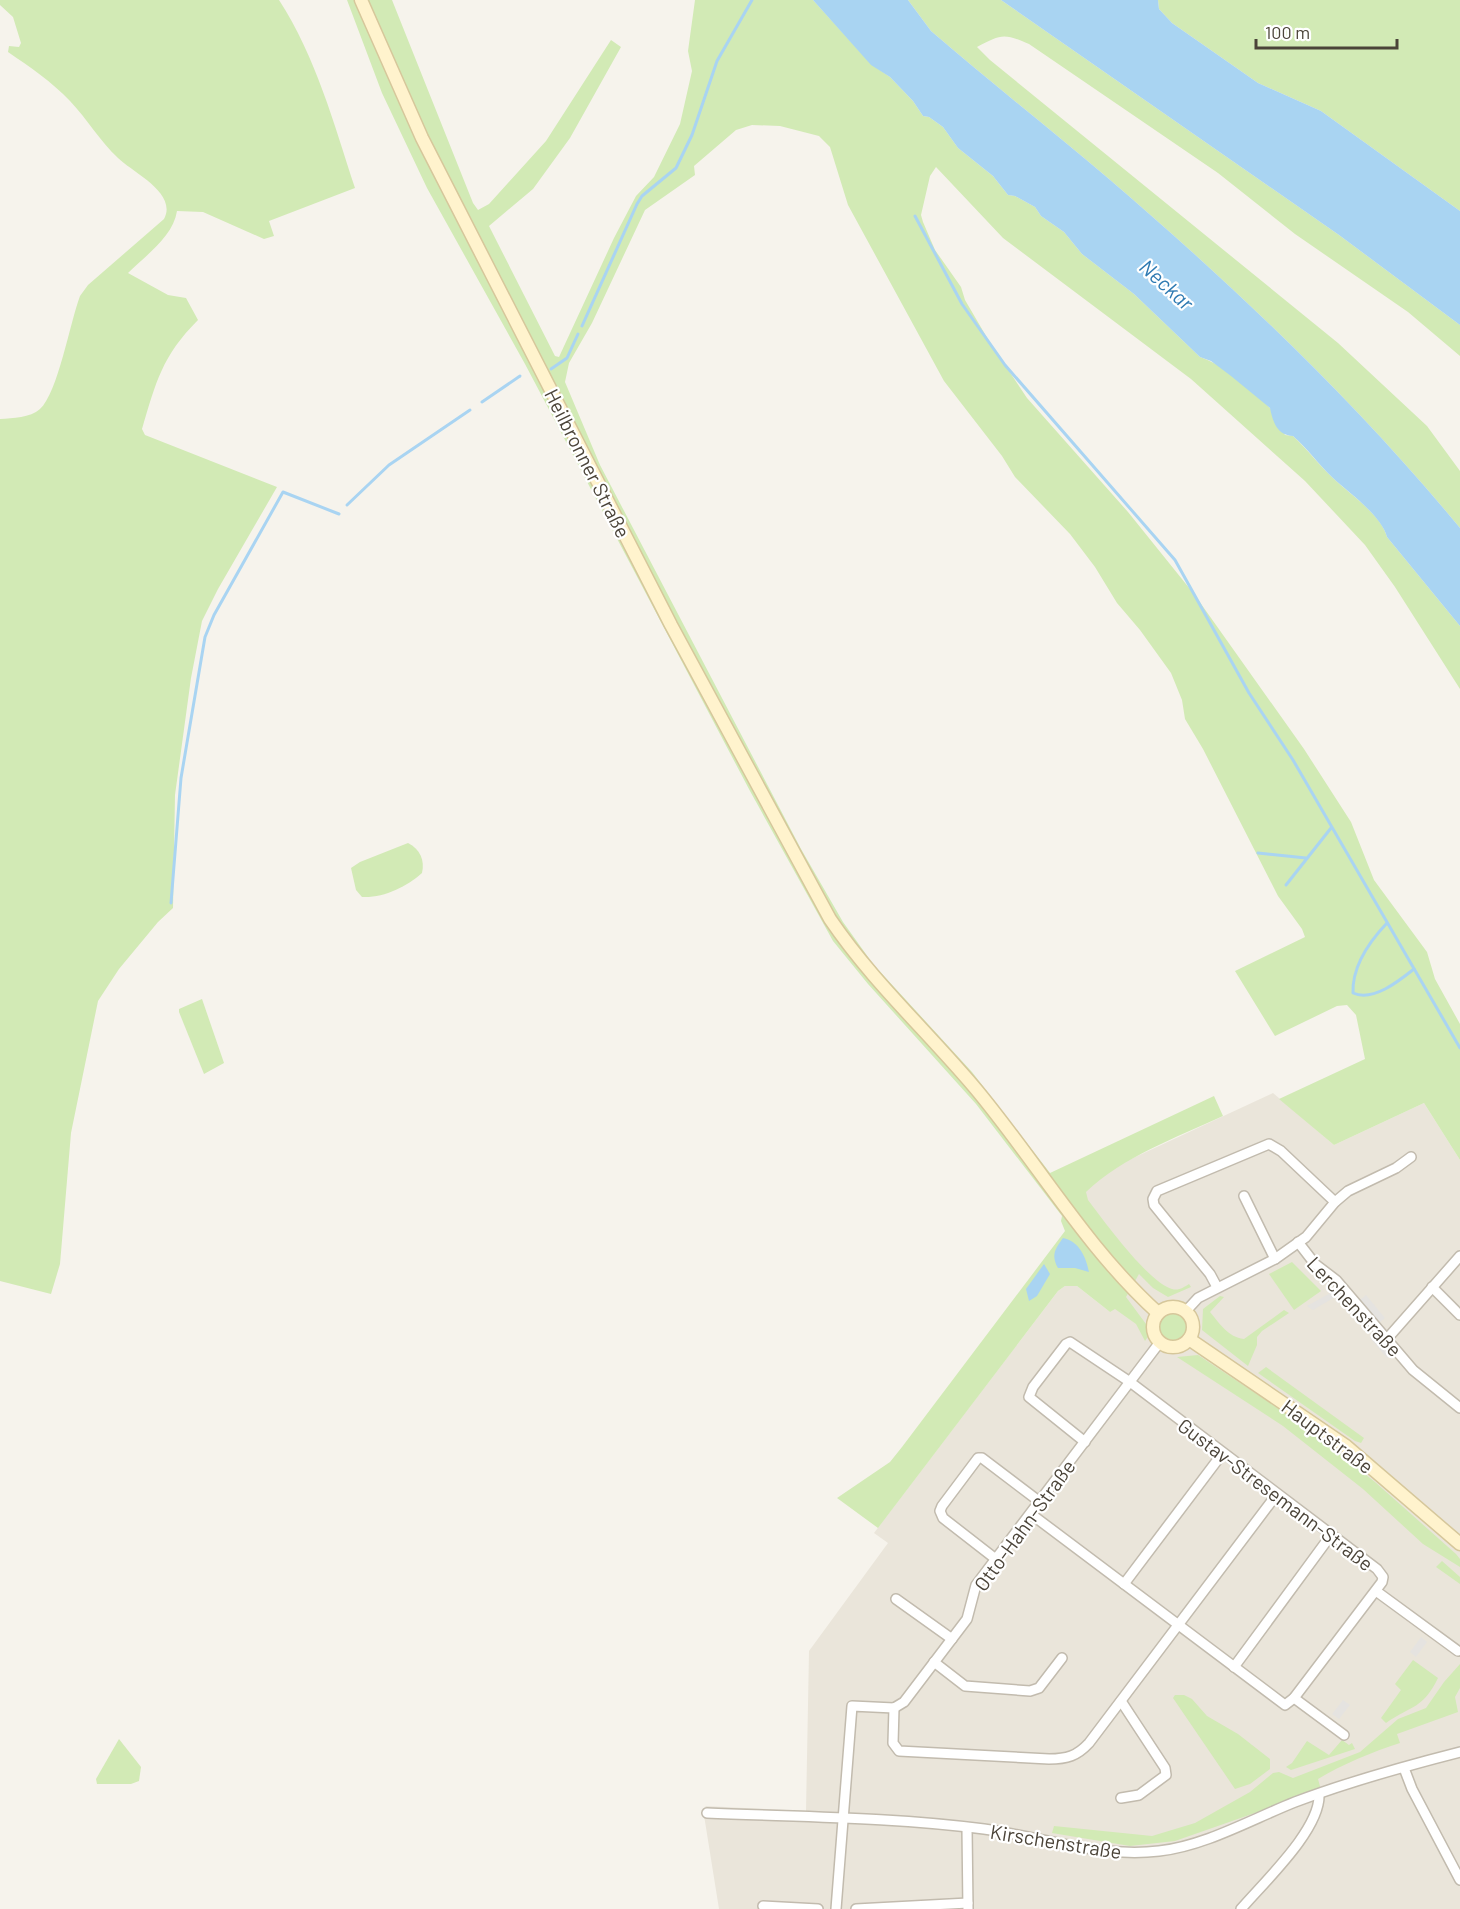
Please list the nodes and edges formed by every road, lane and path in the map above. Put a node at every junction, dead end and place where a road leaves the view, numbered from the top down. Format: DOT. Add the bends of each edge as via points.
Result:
graph roads {
  1 [pos="361,0"];
  2 [pos="1411,1157"];
  3 [pos="1244,1196"];
  4 [pos="1335,1202"];
  5 [pos="1298,1242"];
  6 [pos="1460,1256"];
  7 [pos="1275,1259"];
  8 [pos="1217,1287"];
  9 [pos="1432,1287"];
  10 [pos="1186,1311"];
  11 [pos="1158,1313"];
  12 [pos="1460,1315"];
  13 [pos="1188,1339"];
  14 [pos="1386,1340"];
  15 [pos="1161,1342"];
  16 [pos="1130,1382"];
  17 [pos="1460,1408"];
  18 [pos="1085,1443"];
  19 [pos="1222,1454"];
  20 [pos="1277,1494"];
  21 [pos="1040,1502"];
  22 [pos="1031,1514"];
  23 [pos="1331,1535"];
  24 [pos="1460,1544"];
  25 [pos="997,1560"];
  26 [pos="1124,1584"];
  27 [pos="1376,1591"];
  28 [pos="896,1599"];
  29 [pos="1177,1625"];
  30 [pos="952,1639"];
  31 [pos="1458,1651"];
  32 [pos="1062,1658"];
  33 [pos="934,1662"];
  34 [pos="1234,1668"];
  35 [pos="1294,1698"];
  36 [pos="1120,1701"];
  37 [pos="894,1708"];
  38 [pos="1344,1735"];
  39 [pos="1460,1752"];
  40 [pos="1404,1768"];
  41 [pos="1319,1794"];
  42 [pos="1121,1798"];
  43 [pos="707,1814"];
  44 [pos="845,1818"];
  45 [pos="967,1828"];
  46 [pos="1460,1880"];
  47 [pos="763,1906"];
  48 [pos="968,1906"];
  49 [pos="818,1909"];
  50 [pos="836,1909"];
  51 [pos="856,1909"];
  52 [pos="1241,1909"];
  1 -- 11 [label="main road, Heilbronner Straße" via="422,138 665,615 830,919 855,955 976,1089 1105,1258"];
  2 -- 4 [label="street"];
  3 -- 7 [label="street"];
  4 -- 5 [label="street"];
  4 -- 8 [label="street" via="1269,1144 1157,1191 1154,1205"];
  5 -- 7 [label="street, Lerchenstraße"];
  5 -- 14 [label="street, Lerchenstraße"];
  6 -- 9 [label="street"];
  7 -- 8 [label="street, Lerchenstraße"];
  8 -- 10 [label="street, Lerchenstraße"];
  9 -- 12 [label="street"];
  9 -- 14 [label="street"];
  10 -- 11 [label="main road" via="1172,1306"];
  10 -- 13 [label="main road" via="1193,1324"];
  11 -- 15 [label="main road" via="1153,1326"];
  13 -- 15 [label="main road" via="1171,1347"];
  13 -- 24 [label="main road, Hauptstraße" via="1346,1446"];
  14 -- 17 [label="street, Lerchenstraße" via="1413,1370"];
  15 -- 16 [label="street, Otto-Hahn-Straße"];
  16 -- 18 [label="street, Otto-Hahn-Straße"];
  16 -- 18 [label="street, Gustav-Stresemann-Straße" via="1070,1342 1033,1387 1029,1397"];
  16 -- 19 [label="street, Gustav-Stresemann-Straße"];
  18 -- 21 [label="street, Otto-Hahn-Straße"];
  19 -- 20 [label="street, Gustav-Stresemann-Straße"];
  19 -- 26 [label="street"];
  20 -- 23 [label="street, Gustav-Stresemann-Straße"];
  20 -- 29 [label="street"];
  21 -- 22 [label="street, Otto-Hahn-Straße"];
  21 -- 25 [label="street" via="985,1459 978,1458 942,1506 940,1514"];
  22 -- 25 [label="street, Otto-Hahn-Straße"];
  22 -- 26 [label="street"];
  23 -- 27 [label="street, Gustav-Stresemann-Straße" via="1381,1574 1382,1582"];
  23 -- 34 [label="street"];
  25 -- 30 [label="street, Otto-Hahn-Straße" via="976,1586 970,1613"];
  26 -- 29 [label="street"];
  27 -- 31 [label="street"];
  27 -- 35 [label="street, Gustav-Stresemann-Straße"];
  28 -- 30 [label="street"];
  29 -- 34 [label="street"];
  29 -- 36 [label="street"];
  30 -- 33 [label="street, Otto-Hahn-Straße"];
  32 -- 33 [label="street" via="1039,1688 1030,1691 965,1686"];
  33 -- 37 [label="street, Otto-Hahn-Straße" via="904,1702"];
  34 -- 35 [label="street" via="1280,1704 1290,1704"];
  35 -- 38 [label="street"];
  36 -- 37 [label="street" via="1082,1751 1063,1759 899,1751 893,1743"];
  36 -- 42 [label="street" via="1166,1774 1139,1795"];
  37 -- 44 [label="street" via="852,1706"];
  39 -- 40 [label="street, Kirschenstraße"];
  40 -- 41 [label="street, Kirschenstraße"];
  40 -- 46 [label="street"];
  41 -- 45 [label="street, Kirschenstraße" via="1203,1839 1153,1852 1108,1851"];
  41 -- 52 [label="street" via="1310,1826"];
  43 -- 44 [label="street, Kirschenstraße"];
  44 -- 45 [label="street, Kirschenstraße"];
  44 -- 50 [label="street"];
  45 -- 48 [label="street"];
  47 -- 49 [label="street"];
  48 -- 51 [label="street"];
}
